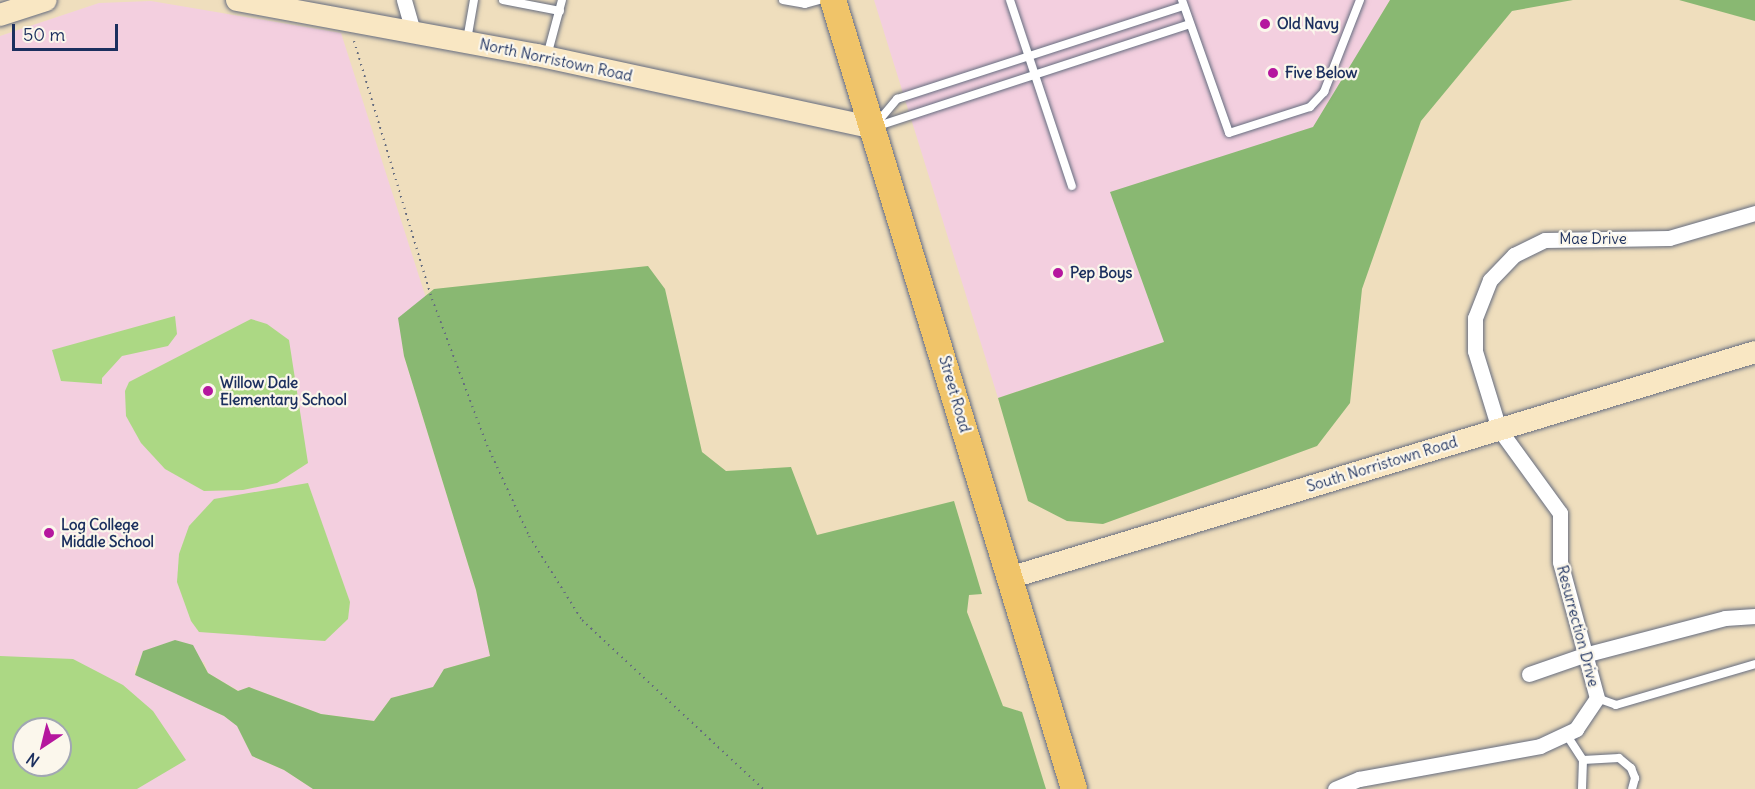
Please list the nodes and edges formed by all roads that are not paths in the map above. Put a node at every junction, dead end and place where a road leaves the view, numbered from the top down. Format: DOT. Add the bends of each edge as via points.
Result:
graph roads {
  1 [pos="46,0"];
  2 [pos="237,0"];
  3 [pos="404,0"];
  4 [pos="474,0"];
  5 [pos="503,0"];
  6 [pos="562,0"];
  7 [pos="783,0"];
  8 [pos="819,0"];
  9 [pos="833,0"];
  10 [pos="1010,0"];
  11 [pos="1360,0"];
  12 [pos="1183,3"];
  13 [pos="560,11"];
  14 [pos="0,15"];
  15 [pos="1190,24"];
  16 [pos="413,31"];
  17 [pos="466,42"];
  18 [pos="1029,56"];
  19 [pos="546,57"];
  20 [pos="1034,74"];
  21 [pos="874,128"];
  22 [pos="1072,186"];
  23 [pos="1755,213"];
  24 [pos="1755,352"];
  25 [pos="1499,429"];
  26 [pos="1009,578"];
  27 [pos="1755,616"];
  28 [pos="1584,655"];
  29 [pos="1755,664"];
  30 [pos="1529,674"];
  31 [pos="1597,698"];
  32 [pos="1566,734"];
  33 [pos="1583,760"];
  34 [pos="1074,789"];
  35 [pos="1335,789"];
  36 [pos="1582,789"];
  37 [pos="1632,789"];
  1 -- 14 [label="street"];
  2 -- 16 [label="street, North Norristown Road"];
  3 -- 16 [label="street"];
  4 -- 17 [label="lane"];
  5 -- 13 [label="lane"];
  6 -- 13 [label="lane"];
  7 -- 8 [label="lane" via="805,4"];
  9 -- 21 [label="main road, Street Road"];
  10 -- 18 [label="lane"];
  11 -- 15 [label="lane" via="1324,92 1310,107 1229,133"];
  12 -- 15 [label="lane"];
  12 -- 18 [label="lane"];
  13 -- 19 [label="lane"];
  15 -- 20 [label="lane"];
  16 -- 17 [label="street, North Norristown Road"];
  17 -- 19 [label="street, North Norristown Road"];
  18 -- 20 [label="lane"];
  18 -- 21 [label="lane" via="897,99"];
  19 -- 21 [label="street, North Norristown Road"];
  20 -- 21 [label="lane"];
  20 -- 22 [label="lane"];
  21 -- 26 [label="main road, Street Road"];
  23 -- 25 [label="street, Mae Drive" via="1669,238 1566,237 1545,240 1514,255 1490,280 1475,318 1475,351"];
  24 -- 25 [label="street, South Norristown Road"];
  25 -- 26 [label="street, South Norristown Road"];
  25 -- 28 [label="street, Resurrection Drive" via="1560,513 1560,562"];
  26 -- 34 [label="main road, Street Road"];
  27 -- 28 [label="street" via="1725,618"];
  28 -- 30 [label="street"];
  28 -- 31 [label="street, Resurrection Drive"];
  29 -- 31 [label="lane" via="1616,705"];
  31 -- 32 [label="street, Resurrection Drive" via="1576,729"];
  32 -- 33 [label="lane"];
  32 -- 35 [label="street, Resurrection Drive" via="1540,746 1359,779"];
  33 -- 36 [label="lane"];
  33 -- 37 [label="lane" via="1619,758 1631,768 1635,778"];
}
